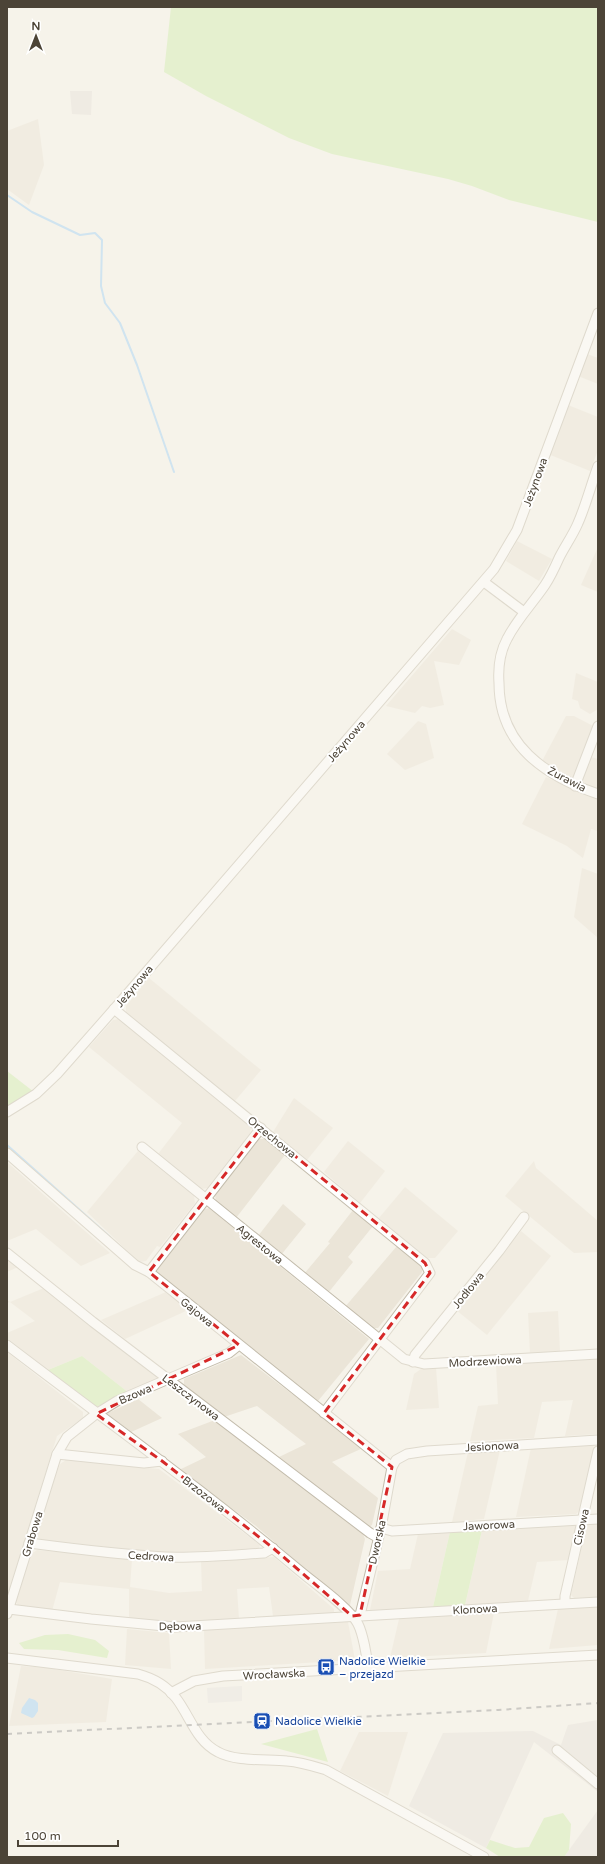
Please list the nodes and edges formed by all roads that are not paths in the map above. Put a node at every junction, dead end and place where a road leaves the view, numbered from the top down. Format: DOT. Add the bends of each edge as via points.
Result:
graph roads {
  1 [pos="598,313"];
  2 [pos="598,466"];
  3 [pos="484,582"];
  4 [pos="524,612"];
  5 [pos="598,726"];
  6 [pos="575,786"];
  7 [pos="598,794"];
  8 [pos="114,1009"];
  9 [pos="7,1112"];
  10 [pos="261,1128"];
  11 [pos="142,1147"];
  12 [pos="7,1153"];
  13 [pos="206,1200"];
  14 [pos="524,1218"];
  15 [pos="7,1253"];
  16 [pos="149,1272"];
  17 [pos="378,1340"];
  18 [pos="7,1345"];
  19 [pos="239,1345"];
  20 [pos="598,1354"];
  21 [pos="413,1362"];
  22 [pos="168,1380"];
  23 [pos="324,1413"];
  24 [pos="96,1414"];
  25 [pos="598,1440"];
  26 [pos="598,1451"];
  27 [pos="57,1454"];
  28 [pos="162,1460"];
  29 [pos="392,1467"];
  30 [pos="598,1519"];
  31 [pos="583,1520"];
  32 [pos="380,1528"];
  33 [pos="377,1537"];
  34 [pos="29,1543"];
  35 [pos="273,1548"];
  36 [pos="598,1602"];
  37 [pos="565,1604"];
  38 [pos="8,1611"];
  39 [pos="356,1616"];
  40 [pos="598,1655"];
  41 [pos="7,1658"];
  42 [pos="368,1668"];
  43 [pos="171,1693"];
  44 [pos="557,1750"];
  45 [pos="598,1784"];
  46 [pos="484,1857"];
  1 -- 3 [label="street, Jeżynowa" via="517,530"];
  2 -- 4 [label="street, Żurawia" via="578,523 545,585"];
  3 -- 4 [label="street"];
  3 -- 8 [label="street, Jeżynowa"];
  4 -- 6 [label="street, Żurawia" via="506,639 502,651 499,665 499,698 509,726 528,756 550,773"];
  5 -- 6 [label="street"];
  6 -- 7 [label="street, Żurawia"];
  8 -- 9 [label="street, Jeżynowa" via="57,1074 36,1094"];
  8 -- 10 [label="street, Orzechowa"];
  10 -- 13 [label="street"];
  10 -- 17 [label="street, Orzechowa" via="425,1263 430,1273"];
  11 -- 13 [label="street, Agrestowa"];
  12 -- 16 [label="street, Gajowa" via="135,1265"];
  13 -- 16 [label="street"];
  13 -- 17 [label="street, Agrestowa"];
  14 -- 21 [label="street, Jodłowa" via="415,1355"];
  15 -- 22 [label="street, Leszczynowa"];
  16 -- 19 [label="street, Gajowa"];
  17 -- 21 [label="street, Modrzewiowa" via="404,1359"];
  17 -- 23 [label="street"];
  18 -- 24 [label="street, Brzozowa"];
  19 -- 22 [label="street, Bzowa" via="229,1353"];
  19 -- 23 [label="street, Gajowa"];
  20 -- 21 [label="street, Modrzewiowa" via="424,1364"];
  22 -- 24 [label="street, Bzowa" via="117,1401"];
  22 -- 33 [label="street, Leszczynowa"];
  23 -- 29 [label="street, Gajowa"];
  24 -- 27 [label="street, Grabowa" via="67,1437"];
  24 -- 28 [label="street, Brzozowa"];
  25 -- 29 [label="street, Jesionowa" via="427,1451 407,1454 396,1460"];
  26 -- 31 [label="street, Cisowa"];
  27 -- 28 [label="street" via="144,1463"];
  27 -- 34 [label="street, Grabowa"];
  28 -- 35 [label="street, Brzozowa"];
  29 -- 32 [label="street, Dworska"];
  30 -- 31 [label="street, Jaworowa"];
  31 -- 32 [label="street, Jaworowa" via="392,1531"];
  31 -- 37 [label="street, Cisowa"];
  32 -- 33 [label="street, Dworska"];
  33 -- 39 [label="street, Dworska"];
  34 -- 35 [label="street, Cedrowa" via="166,1557 264,1553"];
  34 -- 38 [label="street, Grabowa"];
  35 -- 39 [label="street, Brzozowa"];
  36 -- 37 [label="street, Klonowa"];
  37 -- 39 [label="street, Klonowa"];
  38 -- 39 [label="street, Dębowa" via="176,1627"];
  39 -- 42 [label="street, Brzozowa"];
  40 -- 42 [label="street, Wrocławska"];
  41 -- 43 [label="street" via="138,1674 159,1683"];
  42 -- 43 [label="street, Wrocławska" via="207,1678 186,1684"];
  43 -- 46 [label="street" via="202,1740 217,1752 246,1758 301,1763 326,1770"];
  44 -- 45 [label="street"];
}
